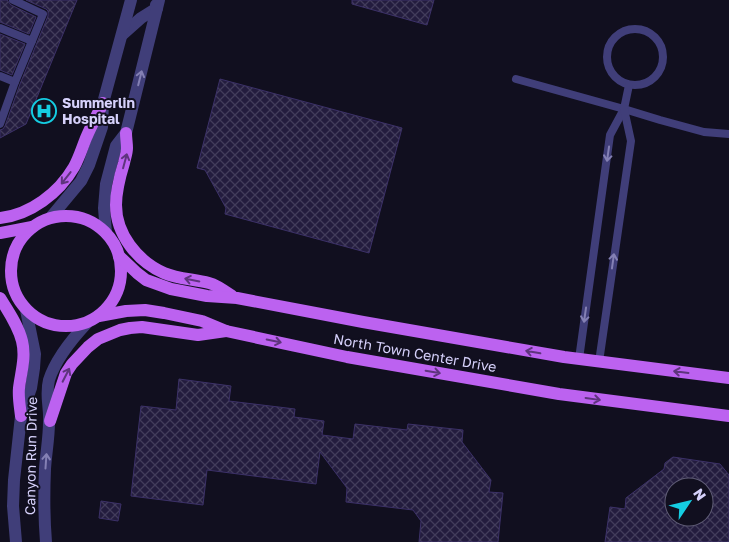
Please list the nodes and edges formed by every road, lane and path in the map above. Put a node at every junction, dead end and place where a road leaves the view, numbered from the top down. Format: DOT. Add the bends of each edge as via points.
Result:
graph roads {
  1 [pos="13,0"];
  2 [pos="131,0"];
  3 [pos="157,3"];
  4 [pos="0,28"];
  5 [pos="121,36"];
  6 [pos="32,41"];
  7 [pos="0,76"];
  8 [pos="516,79"];
  9 [pos="15,82"];
  10 [pos="629,85"];
  11 [pos="103,103"];
  12 [pos="624,108"];
  13 [pos="0,124"];
  14 [pos="126,133"];
  15 [pos="729,134"];
  16 [pos="52,217"];
  17 [pos="0,218"];
  18 [pos="32,227"];
  19 [pos="0,233"];
  20 [pos="106,233"];
  21 [pos="119,256"];
  22 [pos="0,274"];
  23 [pos="12,287"];
  24 [pos="0,298"];
  25 [pos="237,298"];
  26 [pos="26,310"];
  27 [pos="99,316"];
  28 [pos="87,322"];
  29 [pos="226,331"];
  30 [pos="579,359"];
  31 [pos="599,362"];
  32 [pos="729,378"];
  33 [pos="21,416"];
  34 [pos="729,416"];
  35 [pos="50,421"];
  36 [pos="16,542"];
  37 [pos="46,542"];
  1 -- 6 [label="lane" via="43,14"];
  2 -- 5 [label="street"];
  3 -- 5 [label="street"];
  14 -- 3 [label="street, one-way"];
  4 -- 6 [label="lane"];
  5 -- 11 [label="street"];
  6 -- 9 [label="lane"];
  7 -- 9 [label="lane"];
  8 -- 12 [label="lane"];
  9 -- 13 [label="lane"];
  10 -- 10 [label="lane" via="639,86 656,77 663,60 659,42 653,35 635,28 618,34 607,48 608,68 620,82"];
  10 -- 12 [label="lane"];
  11 -- 16 [label="street" via="102,126 89,165 81,181"];
  11 -- 17 [label="main road, one-way" via="75,166 58,187 37,205"];
  12 -- 15 [label="lane" via="704,132"];
  12 -- 30 [label="lane, one-way" via="610,135"];
  31 -- 12 [label="lane, one-way" via="631,141"];
  14 -- 20 [label="street" via="116,146 106,184"];
  25 -- 14 [label="main road, one-way" via="210,283 164,273 141,259 132,249 116,214 120,178 128,150"];
  16 -- 18 [label="main road"];
  16 -- 20 [label="main road" via="83,219"];
  18 -- 19 [label="main road"];
  18 -- 23 [label="main road" via="23,236 11,260"];
  20 -- 21 [label="main road"];
  21 -- 25 [label="main road, North Town Center Drive" via="137,274 155,284 207,296"];
  21 -- 27 [label="main road" via="120,283 116,295"];
  22 -- 23 [label="main road"];
  23 -- 26 [label="main road"];
  24 -- 33 [label="main road" via="13,320 24,351 19,389"];
  30 -- 25 [label="main road, North Town Center Drive, one-way"];
  26 -- 28 [label="main road" via="48,324 61,327"];
  26 -- 33 [label="street, Canyon Run Drive" via="34,348 34,368"];
  27 -- 28 [label="main road"];
  27 -- 29 [label="main road, North Town Center Drive" via="146,310 202,321"];
  28 -- 35 [label="street, Canyon Run Drive" via="66,348 49,380"];
  29 -- 34 [label="main road, North Town Center Drive, one-way" via="346,357 559,394"];
  35 -- 29 [label="main road, one-way" via="66,373 98,339 120,330 142,327 198,335"];
  30 -- 31 [label="main road, North Town Center Drive"];
  32 -- 31 [label="main road, North Town Center Drive, one-way"];
  33 -- 36 [label="street, Canyon Run Drive" via="14,480"];
  37 -- 35 [label="street, Canyon Run Drive, one-way" via="45,470"];
}
